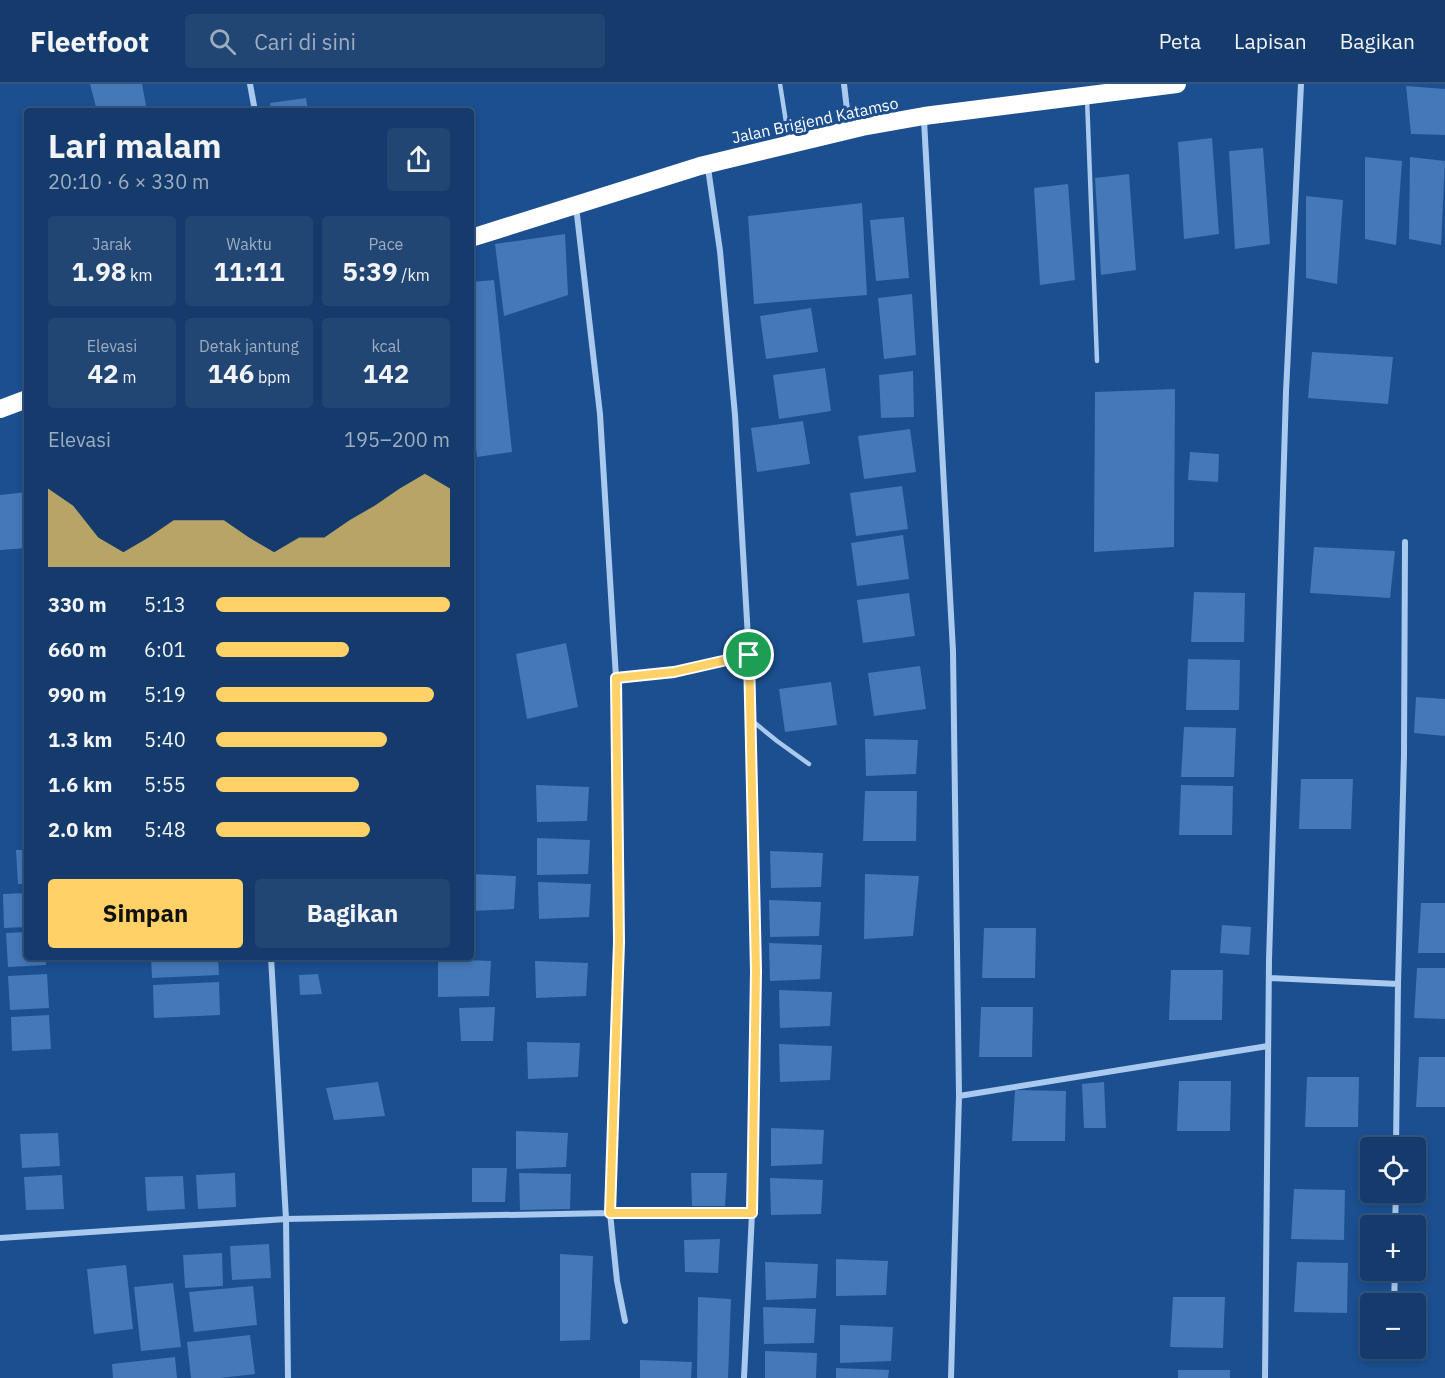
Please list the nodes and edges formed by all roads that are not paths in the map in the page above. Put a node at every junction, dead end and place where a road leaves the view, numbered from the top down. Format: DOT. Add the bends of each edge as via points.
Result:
graph roads {
  1 [pos="250,84"];
  2 [pos="780,84"];
  3 [pos="844,84"];
  4 [pos="1177,84"];
  5 [pos="1301,84"];
  6 [pos="1087,95"];
  7 [pos="254,108"];
  8 [pos="924,116"];
  9 [pos="849,130"];
  10 [pos="789,144"];
  11 [pos="708,164"];
  12 [pos="576,206"];
  13 [pos="474,237"];
  14 [pos="1097,362"];
  15 [pos="24,400"];
  16 [pos="0,409"];
  17 [pos="1404,542"];
  18 [pos="749,655"];
  19 [pos="616,678"];
  20 [pos="750,719"];
  21 [pos="809,764"];
  22 [pos="272,960"];
  23 [pos="1269,978"];
  24 [pos="1398,984"];
  25 [pos="1268,1046"];
  26 [pos="959,1096"];
  27 [pos="1396,1137"];
  28 [pos="610,1213"];
  29 [pos="752,1213"];
  30 [pos="286,1219"];
  31 [pos="0,1238"];
  32 [pos="626,1321"];
  33 [pos="288,1378"];
  34 [pos="744,1378"];
  35 [pos="951,1378"];
  36 [pos="1265,1378"];
  1 -- 7 [label="street"];
  2 -- 10 [label="lane"];
  3 -- 9 [label="street"];
  4 -- 6 [label="highway, Jalan Brigjend Katamso"];
  5 -- 23 [label="street" via="1286,404"];
  6 -- 8 [label="highway, Jalan Brigjend Katamso"];
  6 -- 14 [label="lane"];
  8 -- 9 [label="highway, Jalan Brigjend Katamso"];
  8 -- 26 [label="street" via="953,651"];
  9 -- 10 [label="highway, Jalan Brigjend Katamso"];
  10 -- 11 [label="highway, Jalan Brigjend Katamso"];
  11 -- 12 [label="highway, Jalan Brigjend Katamso"];
  11 -- 18 [label="street" via="735,415"];
  12 -- 13 [label="highway, Jalan Brigjend Katamso"];
  12 -- 19 [label="street" via="600,414"];
  15 -- 16 [label="highway"];
  17 -- 24 [label="street"];
  18 -- 19 [label="street" via="674,672"];
  18 -- 20 [label="street"];
  19 -- 28 [label="street" via="619,942"];
  20 -- 21 [label="lane"];
  20 -- 29 [label="street" via="756,971"];
  22 -- 30 [label="street"];
  23 -- 24 [label="street"];
  23 -- 25 [label="street"];
  24 -- 27 [label="street"];
  25 -- 26 [label="street"];
  25 -- 36 [label="street"];
  26 -- 35 [label="street"];
  28 -- 29 [label="street"];
  28 -- 30 [label="street"];
  28 -- 32 [label="street" via="617,1281"];
  29 -- 34 [label="street"];
  30 -- 31 [label="street"];
  30 -- 33 [label="street"];
}
